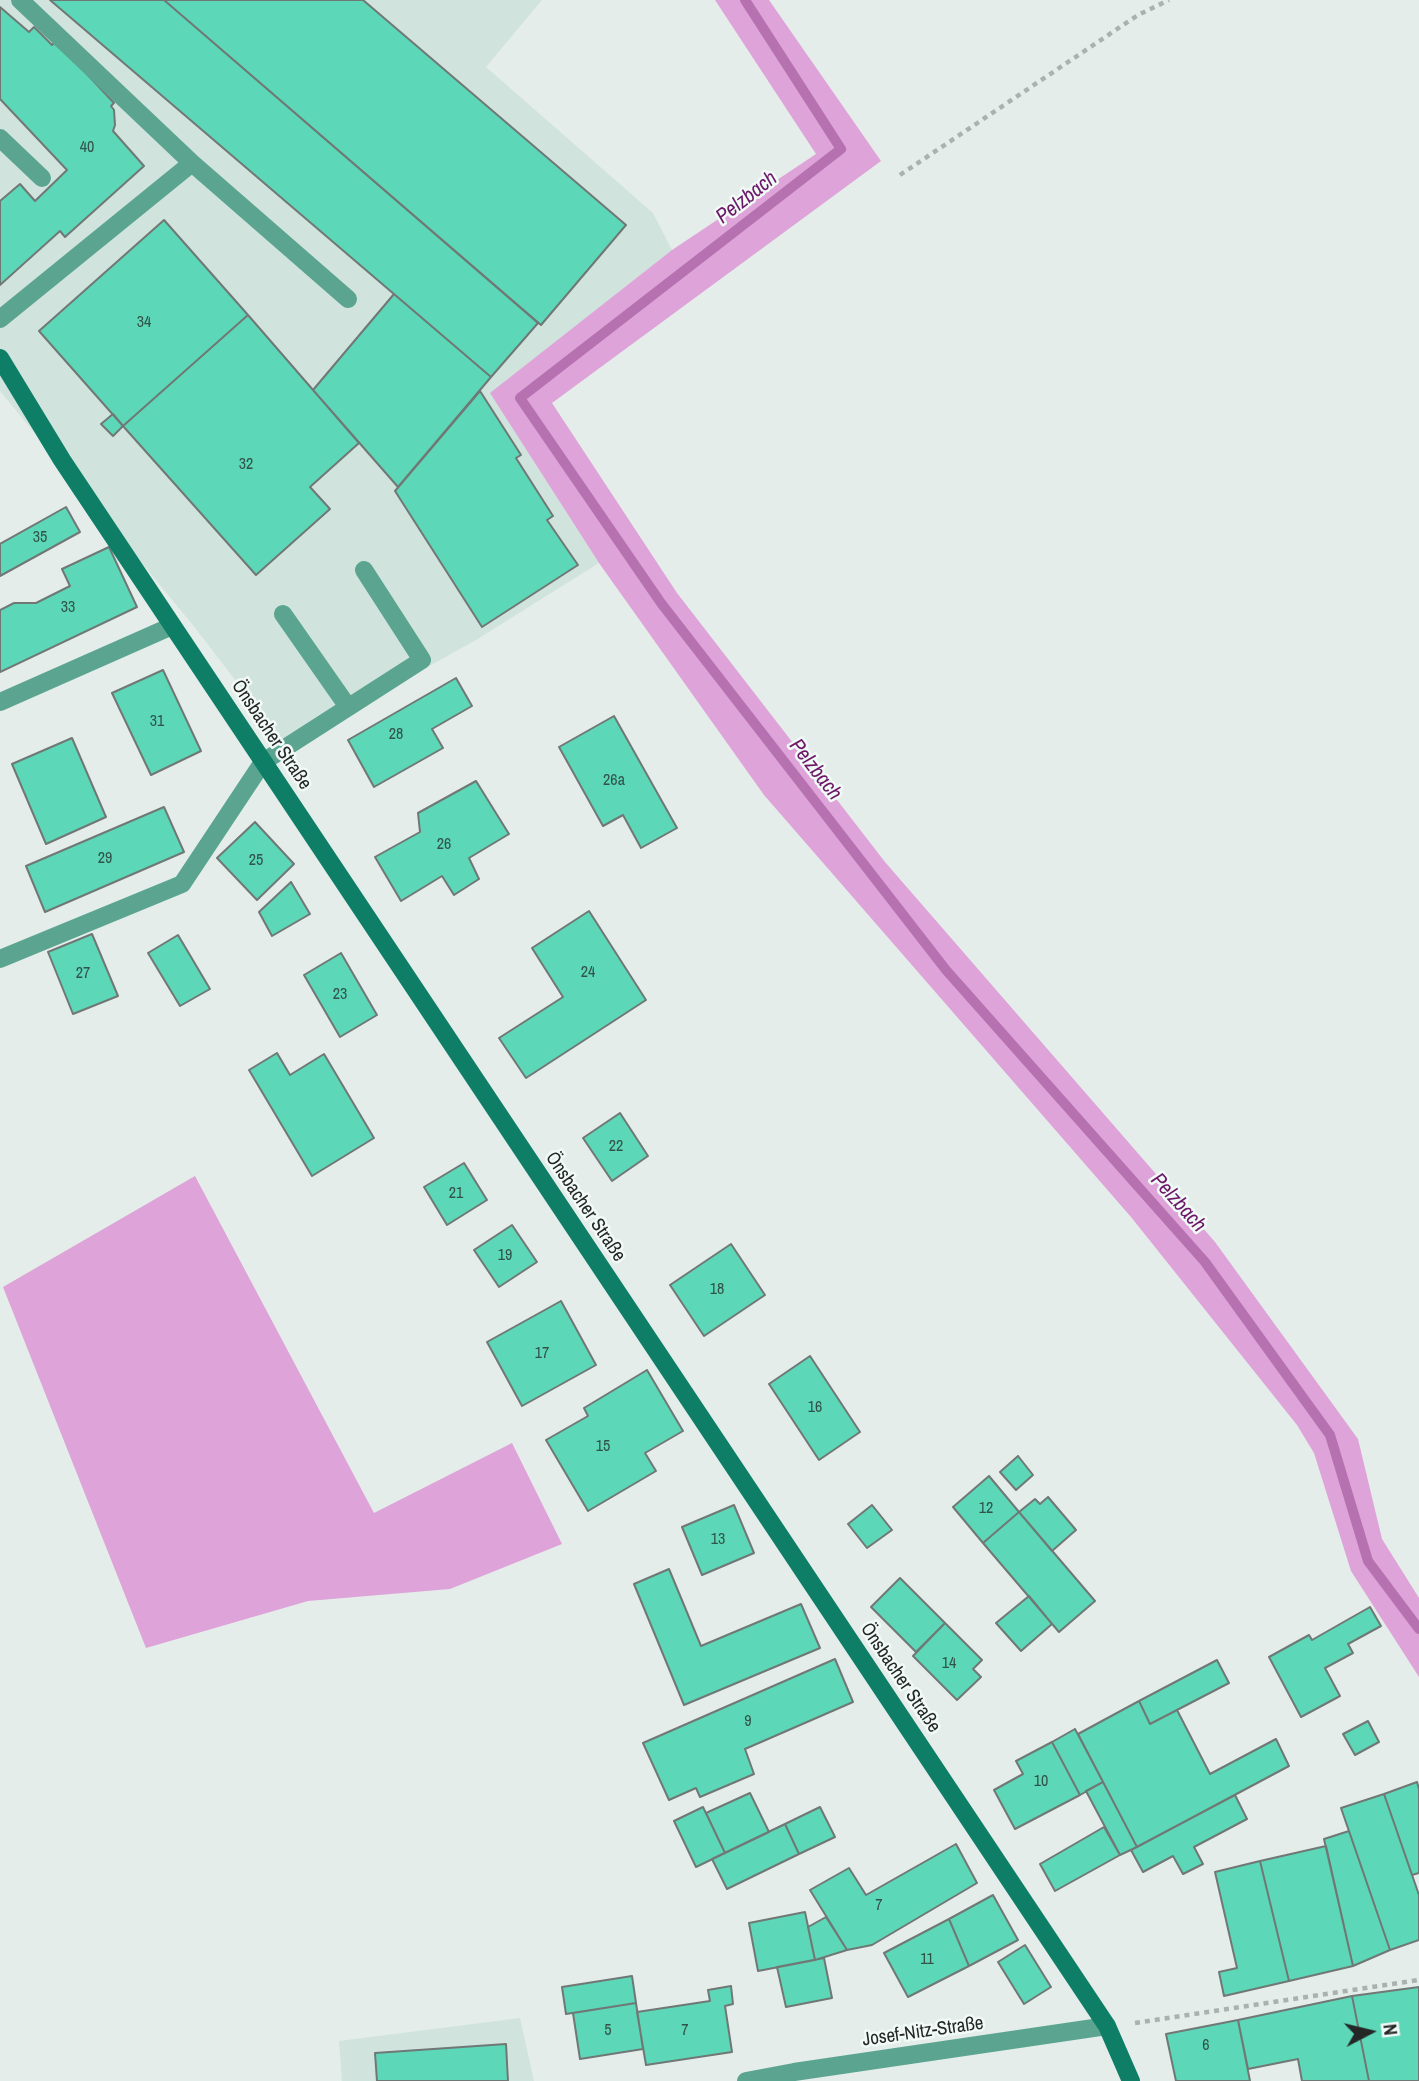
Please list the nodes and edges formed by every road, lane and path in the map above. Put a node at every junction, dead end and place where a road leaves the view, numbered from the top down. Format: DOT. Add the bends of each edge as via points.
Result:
graph roads {
  1 [pos="20,0"];
  2 [pos="1169,0"];
  3 [pos="0,138"];
  4 [pos="192,163"];
  5 [pos="900,175"];
  6 [pos="42,178"];
  7 [pos="348,299"];
  8 [pos="0,319"];
  9 [pos="0,358"];
  10 [pos="364,570"];
  11 [pos="283,614"];
  12 [pos="173,626"];
  13 [pos="0,702"];
  14 [pos="348,708"];
  15 [pos="263,762"];
  16 [pos="0,959"];
  17 [pos="1419,1980"];
  18 [pos="1107,2026"];
  19 [pos="746,2081"];
  20 [pos="1130,2081"];
  1 -- 4 [label="street"];
  2 -- 5 [label="path" via="1138,15"];
  3 -- 6 [label="street"];
  4 -- 7 [label="street"];
  4 -- 8 [label="street"];
  9 -- 12 [label="street, Önsbacher Straße"];
  10 -- 14 [label="street" via="422,660"];
  11 -- 14 [label="street"];
  12 -- 13 [label="street"];
  12 -- 15 [label="street, Önsbacher Straße"];
  14 -- 15 [label="street"];
  15 -- 16 [label="street" via="182,884"];
  15 -- 18 [label="street, Önsbacher Straße"];
  17 -- 18 [label="path"];
  18 -- 19 [label="street, Josef-Nitz-Straße"];
  18 -- 20 [label="street, Önsbacher Straße"];
}
